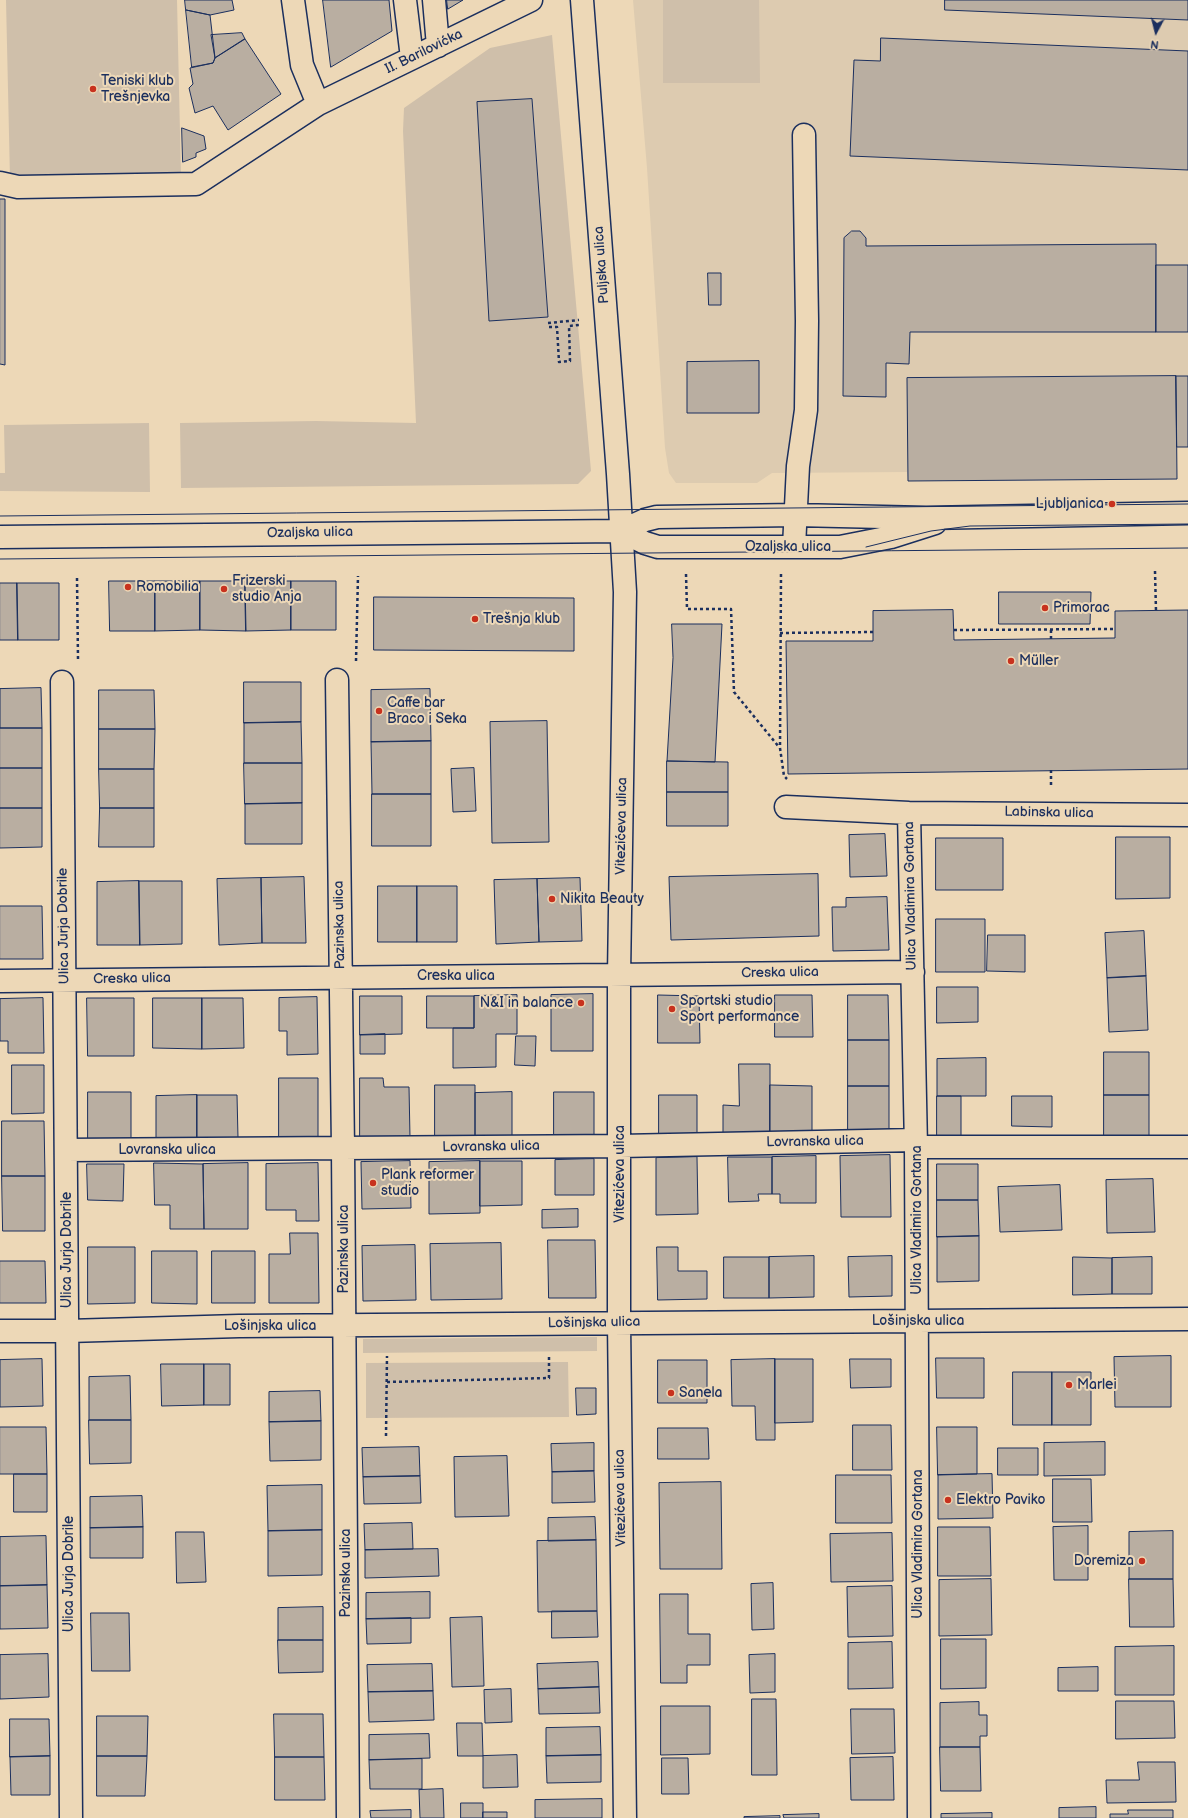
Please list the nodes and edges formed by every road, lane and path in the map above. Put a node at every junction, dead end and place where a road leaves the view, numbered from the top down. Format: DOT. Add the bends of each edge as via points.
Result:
graph roads {
  1 [pos="293,0"];
  2 [pos="405,0"];
  3 [pos="434,0"];
  4 [pos="531,0"];
  5 [pos="582,0"];
  6 [pos="438,46"];
  7 [pos="412,58"];
  8 [pos="318,104"];
  9 [pos="804,135"];
  10 [pos="0,183"];
  11 [pos="579,320"];
  12 [pos="580,325"];
  13 [pos="1188,513"];
  14 [pos="796,515"];
  15 [pos="955,517"];
  16 [pos="621,531"];
  17 [pos="0,537"];
  18 [pos="794,547"];
  19 [pos="1155,571"];
  20 [pos="686,572"];
  21 [pos="781,573"];
  22 [pos="358,576"];
  23 [pos="77,578"];
  24 [pos="1156,611"];
  25 [pos="1115,629"];
  26 [pos="954,630"];
  27 [pos="1051,630"];
  28 [pos="874,632"];
  29 [pos="780,633"];
  30 [pos="1051,639"];
  31 [pos="337,680"];
  32 [pos="62,682"];
  33 [pos="780,748"];
  34 [pos="786,807"];
  35 [pos="811,807"];
  36 [pos="909,813"];
  37 [pos="1188,815"];
  38 [pos="913,972"];
  39 [pos="620,975"];
  40 [pos="340,976"];
  41 [pos="65,980"];
  42 [pos="0,981"];
  43 [pos="916,1144"];
  44 [pos="620,1146"];
  45 [pos="1188,1147"];
  46 [pos="343,1149"];
  47 [pos="66,1150"];
  48 [pos="1188,1319"];
  49 [pos="917,1322"];
  50 [pos="619,1323"];
  51 [pos="344,1326"];
  52 [pos="0,1331"];
  53 [pos="68,1331"];
  54 [pos="549,1355"];
  55 [pos="387,1356"];
  56 [pos="386,1382"];
  57 [pos="386,1436"];
  58 [pos="71,1818"];
  59 [pos="348,1818"];
  60 [pos="625,1818"];
  61 [pos="919,1818"];
  1 -- 8 [label="street" via="302,65"];
  2 -- 7 [label="street"];
  3 -- 6 [label="street"];
  4 -- 6 [label="street, II. Barilovićka"];
  5 -- 16 [label="street, Puljska ulica"];
  6 -- 7 [label="street, II. Barilovićka"];
  7 -- 8 [label="street, II. Barilovićka"];
  8 -- 10 [label="street, II. Barilovićka" via="196,184 18,187"];
  9 -- 14 [label="street" via="806,403 798,466"];
  11 -- 12 [label="path" via="549,325 557,327 559,362 570,361 568,326"];
  13 -- 15 [label="street, Ozaljska ulica"];
  14 -- 15 [label="street, Ozaljska ulica"];
  14 -- 16 [label="street, Ozaljska ulica" via="657,517"];
  14 -- 18 [label="street"];
  15 -- 18 [label="street, Ozaljska ulica" via="852,546"];
  16 -- 17 [label="street, Ozaljska ulica"];
  16 -- 18 [label="street, Ozaljska ulica" via="658,547"];
  16 -- 39 [label="street, Vitezićeva ulica" via="625,592"];
  19 -- 24 [label="path"];
  20 -- 33 [label="path" via="687,610 731,609 734,692"];
  21 -- 29 [label="path"];
  22 -- 31 [label="path" via="356,665"];
  23 -- 32 [label="path" via="78,677"];
  25 -- 27 [label="path"];
  26 -- 27 [label="path"];
  27 -- 30 [label="path"];
  28 -- 29 [label="path"];
  29 -- 33 [label="path"];
  31 -- 40 [label="street, Pazinska ulica"];
  32 -- 41 [label="street, Ulica Jurja Dobrile"];
  33 -- 35 [label="path" via="784,776"];
  34 -- 35 [label="street, Labinska ulica"];
  35 -- 36 [label="street, Labinska ulica"];
  36 -- 37 [label="street, Labinska ulica"];
  36 -- 38 [label="street, Ulica Vladimira Gortana"];
  38 -- 39 [label="street, Creska ulica"];
  38 -- 43 [label="street, Ulica Vladimira Gortana"];
  39 -- 40 [label="street, Creska ulica"];
  39 -- 44 [label="street, Vitezićeva ulica"];
  40 -- 41 [label="street, Creska ulica"];
  40 -- 46 [label="street, Pazinska ulica"];
  41 -- 42 [label="street, Creska ulica"];
  41 -- 47 [label="street, Ulica Jurja Dobrile"];
  43 -- 44 [label="street, Lovranska ulica"];
  43 -- 45 [label="street, Lovranska ulica"];
  43 -- 49 [label="street, Ulica Vladimira Gortana"];
  44 -- 46 [label="street, Lovranska ulica"];
  44 -- 50 [label="street, Vitezićeva ulica"];
  46 -- 47 [label="street, Lovranska ulica"];
  46 -- 51 [label="street, Pazinska ulica"];
  47 -- 53 [label="street, Ulica Jurja Dobrile"];
  48 -- 49 [label="street, Lošinjska ulica"];
  49 -- 50 [label="street, Lošinjska ulica"];
  49 -- 61 [label="street, Ulica Vladimira Gortana"];
  50 -- 51 [label="street, Lošinjska ulica"];
  50 -- 60 [label="street, Vitezićeva ulica"];
  51 -- 53 [label="street, Lošinjska ulica"];
  51 -- 59 [label="street, Pazinska ulica"];
  52 -- 53 [label="street, Lošinjska ulica"];
  53 -- 58 [label="street, Ulica Jurja Dobrile"];
  54 -- 56 [label="path" via="549,1378"];
  55 -- 56 [label="path"];
  56 -- 57 [label="path"];
}
